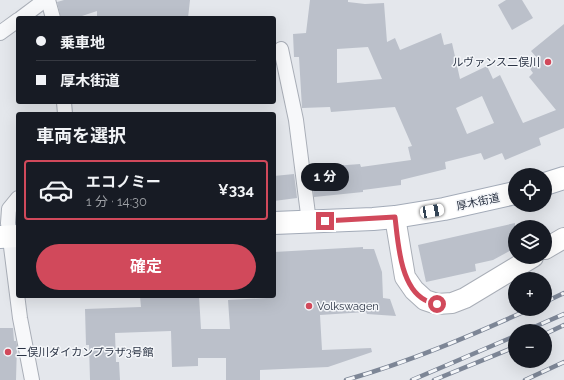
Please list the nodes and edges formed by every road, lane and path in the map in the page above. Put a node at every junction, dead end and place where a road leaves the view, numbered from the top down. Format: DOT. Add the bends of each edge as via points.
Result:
graph roads {
  1 [pos="44,1"];
  2 [pos="23,16"];
  3 [pos="52,16"];
  4 [pos="16,21"];
  5 [pos="0,33"];
  6 [pos="281,49"];
  7 [pos="564,178"];
  8 [pos="552,182"];
  9 [pos="508,195"];
  10 [pos="16,200"];
  11 [pos="395,217"];
  12 [pos="309,222"];
  13 [pos="276,223"];
  14 [pos="9,237"];
  15 [pos="564,238"];
  16 [pos="552,245"];
  17 [pos="521,264"];
  18 [pos="16,289"];
  19 [pos="17,298"];
  20 [pos="32,380"];
  1 -- 2 [label="street"];
  1 -- 3 [label="street"];
  4 -- 5 [label="street"];
  6 -- 12 [label="street" via="296,120"];
  7 -- 8 [label="main road"];
  9 -- 11 [label="main road, 厚木街道"];
  10 -- 14 [label="street" via="9,209"];
  11 -- 12 [label="main road, 厚木街道"];
  11 -- 17 [label="street" via="405,277 425,300 437,304 452,303 465,298"];
  12 -- 13 [label="main road, 厚木街道"];
  14 -- 18 [label="street"];
  15 -- 16 [label="street"];
  19 -- 20 [label="street"];
}
